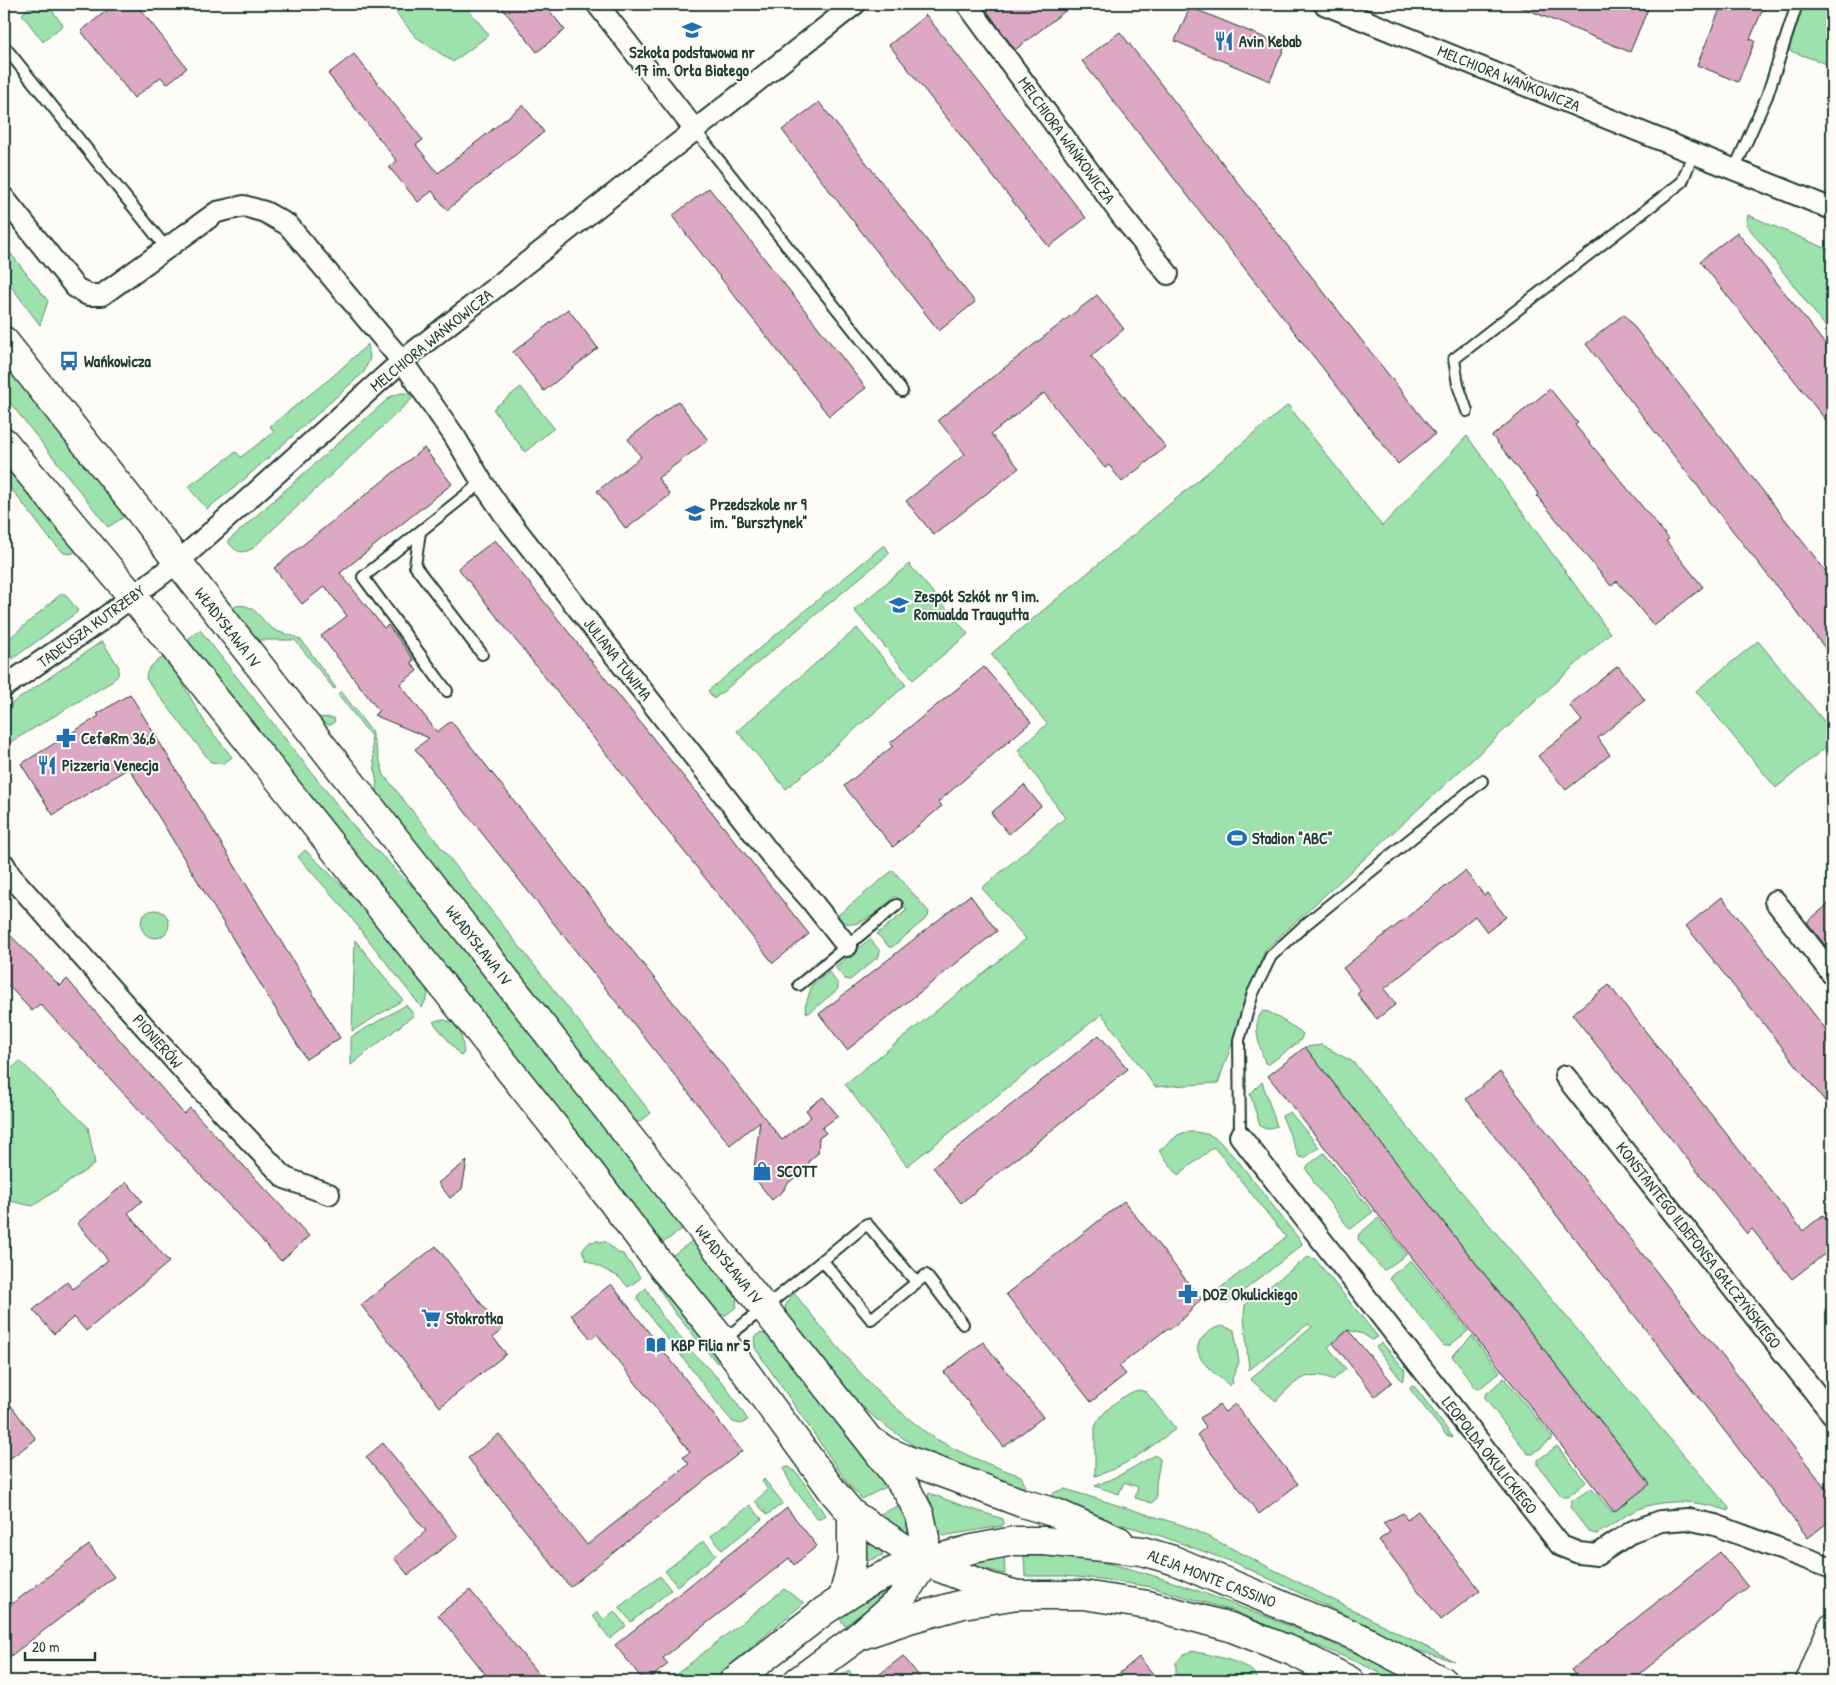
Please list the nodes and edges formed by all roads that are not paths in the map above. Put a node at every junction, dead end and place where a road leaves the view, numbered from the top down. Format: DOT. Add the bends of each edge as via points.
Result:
graph roads {
  1 [pos="597,4"];
  2 [pos="855,4"];
  3 [pos="967,4"];
  4 [pos="1324,4"];
  5 [pos="1798,4"];
  6 [pos="4,46"];
  7 [pos="694,130"];
  8 [pos="1693,154"];
  9 [pos="1734,170"];
  10 [pos="4,198"];
  11 [pos="1832,209"];
  12 [pos="167,249"];
  13 [pos="1168,274"];
  14 [pos="4,341"];
  15 [pos="402,361"];
  16 [pos="902,391"];
  17 [pos="1467,411"];
  18 [pos="4,442"];
  19 [pos="482,482"];
  20 [pos="420,532"];
  21 [pos="178,562"];
  22 [pos="133,597"];
  23 [pos="482,654"];
  24 [pos="4,687"];
  25 [pos="447,690"];
  26 [pos="1482,781"];
  27 [pos="4,864"];
  28 [pos="1774,900"];
  29 [pos="897,905"];
  30 [pos="847,946"];
  31 [pos="1832,974"];
  32 [pos="799,985"];
  33 [pos="1565,1076"];
  34 [pos="1240,1136"];
  35 [pos="329,1194"];
  36 [pos="822,1260"];
  37 [pos="916,1282"];
  38 [pos="765,1308"];
  39 [pos="963,1324"];
  40 [pos="722,1340"];
  41 [pos="1832,1414"];
  42 [pos="869,1440"];
  43 [pos="852,1514"];
  44 [pos="1142,1551"];
  45 [pos="925,1562"];
  46 [pos="1832,1568"];
  47 [pos="1017,1595"];
  48 [pos="844,1598"];
  49 [pos="1832,1628"];
  50 [pos="859,1636"];
  51 [pos="734,1681"];
  52 [pos="798,1681"];
  53 [pos="1350,1681"];
  54 [pos="1442,1681"];
  55 [pos="1810,1681"];
  1 -- 7 [label="street"];
  2 -- 7 [label="street, MELCHIORA WAŃKOWICZA"];
  3 -- 13 [label="street, MELCHIORA WAŃKOWICZA"];
  4 -- 8 [label="street, MELCHIORA WAŃKOWICZA"];
  5 -- 9 [label="lane" via="1767,96"];
  6 -- 12 [label="lane"];
  7 -- 15 [label="street, MELCHIORA WAŃKOWICZA"];
  7 -- 16 [label="lane"];
  8 -- 9 [label="street, MELCHIORA WAŃKOWICZA"];
  8 -- 17 [label="lane" via="1682,182 1454,359"];
  9 -- 11 [label="street, MELCHIORA WAŃKOWICZA"];
  10 -- 12 [label="street" via="75,287 88,295 102,295"];
  12 -- 15 [label="street" via="217,212 244,206 265,212 288,225"];
  14 -- 21 [label="street, WŁADYSŁAWA IV"];
  15 -- 19 [label="street, JULIANA TUWIMA"];
  15 -- 21 [label="street, MELCHIORA WAŃKOWICZA"];
  18 -- 22 [label="street"];
  19 -- 20 [label="lane"];
  19 -- 30 [label="street, JULIANA TUWIMA" via="770,855"];
  20 -- 23 [label="lane" via="415,566"];
  20 -- 25 [label="lane" via="363,578"];
  21 -- 22 [label="street, TADEUSZA KUTRZEBY"];
  21 -- 38 [label="street, WŁADYSŁAWA IV"];
  22 -- 24 [label="street, TADEUSZA KUTRZEBY"];
  22 -- 40 [label="street"];
  26 -- 34 [label="lane" via="1271,956 1253,993 1239,1040"];
  27 -- 35 [label="street, PIONIERÓW" via="10,875 191,1079 285,1178"];
  28 -- 31 [label="street"];
  29 -- 30 [label="lane"];
  30 -- 32 [label="lane"];
  33 -- 41 [label="street, KONSTANTEGO ILDEFONSA GAŁCZYŃSKIEGO"];
  34 -- 46 [label="street, LEOPOLDA OKULICKIEGO" via="1561,1546 1578,1554 1596,1555 1633,1531 1661,1522 1687,1519 1715,1525"];
  36 -- 37 [label="lane" via="867,1224"];
  36 -- 37 [label="lane" via="871,1319"];
  36 -- 38 [label="lane"];
  37 -- 39 [label="lane" via="926,1275"];
  38 -- 40 [label="lane"];
  38 -- 42 [label="street, WŁADYSŁAWA IV"];
  40 -- 43 [label="street"];
  42 -- 44 [label="street" via="905,1459 1056,1513"];
  42 -- 45 [label="street, WŁADYSŁAWA IV" via="907,1490 920,1515 925,1538"];
  43 -- 45 [label="street"];
  43 -- 48 [label="street" via="852,1561"];
  44 -- 45 [label="street, ALEJA MONTE CASSINO" via="1014,1541"];
  44 -- 54 [label="street, ALEJA MONTE CASSINO" via="1173,1560 1358,1637"];
  45 -- 47 [label="street"];
  45 -- 48 [label="street, ALEJA MONTE CASSINO" via="885,1575"];
  45 -- 50 [label="street" via="900,1600"];
  47 -- 50 [label="street" via="963,1604"];
  47 -- 53 [label="street" via="1083,1595 1148,1605 1230,1627 1294,1652"];
  48 -- 51 [label="street, ALEJA MONTE CASSINO"];
  49 -- 55 [label="street"];
  50 -- 52 [label="street"];
}
